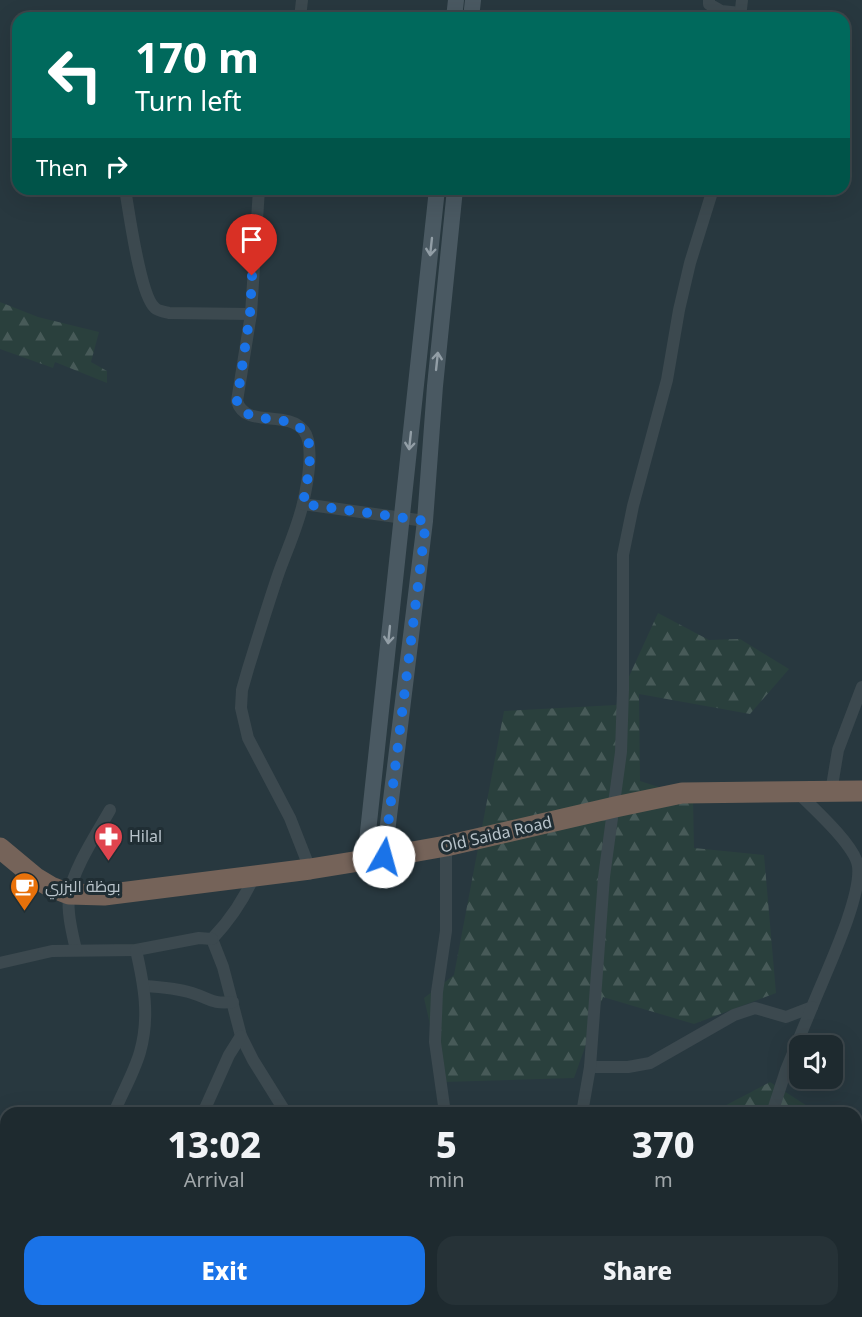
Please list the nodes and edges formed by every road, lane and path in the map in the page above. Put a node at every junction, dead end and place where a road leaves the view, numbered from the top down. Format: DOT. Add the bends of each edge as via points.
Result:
graph roads {
  1 [pos="709,0"];
  2 [pos="726,12"];
  3 [pos="126,195"];
  4 [pos="259,195"];
  5 [pos="436,195"];
  6 [pos="454,195"];
  7 [pos="711,195"];
  8 [pos="250,314"];
  9 [pos="303,504"];
  10 [pos="402,518"];
  11 [pos="426,521"];
  12 [pos="862,687"];
  13 [pos="796,791"];
  14 [pos="862,791"];
  15 [pos="831,792"];
  16 [pos="615,807"];
  17 [pos="110,810"];
  18 [pos="446,846"];
  19 [pos="0,848"];
  20 [pos="375,859"];
  21 [pos="860,865"];
  22 [pos="309,869"];
  23 [pos="255,874"];
  24 [pos="69,894"];
  25 [pos="212,939"];
  26 [pos="76,950"];
  27 [pos="136,950"];
  28 [pos="0,963"];
  29 [pos="144,986"];
  30 [pos="233,1002"];
  31 [pos="812,1007"];
  32 [pos="241,1036"];
  33 [pos="590,1067"];
  34 [pos="117,1107"];
  35 [pos="206,1107"];
  36 [pos="282,1107"];
  37 [pos="444,1107"];
  38 [pos="583,1107"];
  39 [pos="774,1107"];
  1 -- 2 [label="street" via="709,4"];
  3 -- 8 [label="street" via="143,281 156,309 169,313"];
  4 -- 8 [label="street"];
  5 -- 10 [label="street, one-way"];
  11 -- 6 [label="street, one-way"];
  7 -- 16 [label="street" via="690,263 667,380 623,555 623,690"];
  8 -- 9 [label="street" via="237,401 245,414 291,422 303,430 310,456"];
  9 -- 10 [label="street"];
  9 -- 22 [label="street" via="248,669 241,708 248,738 290,818"];
  10 -- 11 [label="street"];
  10 -- 20 [label="street, one-way"];
  11 -- 20 [label="street"];
  12 -- 15 [label="street" via="838,750"];
  13 -- 15 [label="highway, Old Saida Road"];
  13 -- 16 [label="highway, Old Saida Road" via="682,793"];
  13 -- 21 [label="street" via="838,834"];
  14 -- 15 [label="highway, Old Saida Road"];
  16 -- 18 [label="highway, Old Saida Road"];
  16 -- 33 [label="street" via="604,877"];
  17 -- 24 [label="street"];
  18 -- 20 [label="highway, Old Saida Road"];
  18 -- 37 [label="street" via="446,931 435,1042"];
  19 -- 24 [label="highway, Old Saida Road" via="36,878"];
  20 -- 22 [label="highway, Old Saida Road"];
  21 -- 31 [label="street" via="848,916"];
  22 -- 23 [label="highway, Old Saida Road"];
  23 -- 24 [label="highway, Old Saida Road" via="104,895"];
  23 -- 25 [label="street" via="236,912"];
  24 -- 26 [label="street"];
  25 -- 27 [label="street"];
  25 -- 30 [label="street"];
  26 -- 27 [label="street"];
  26 -- 28 [label="street" via="52,951"];
  27 -- 29 [label="street"];
  29 -- 30 [label="street" via="168,987 216,1004"];
  29 -- 34 [label="street" via="146,1007 140,1053"];
  30 -- 32 [label="street"];
  31 -- 33 [label="street" via="786,1017 755,1008 734,1015 650,1063"];
  31 -- 39 [label="street"];
  32 -- 35 [label="street"];
  32 -- 36 [label="street"];
  33 -- 38 [label="street"];
}
